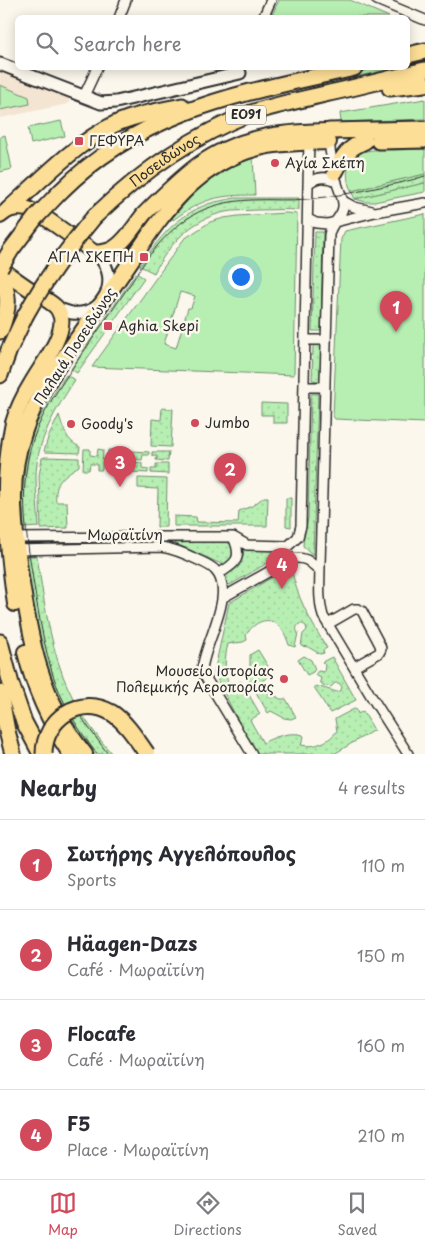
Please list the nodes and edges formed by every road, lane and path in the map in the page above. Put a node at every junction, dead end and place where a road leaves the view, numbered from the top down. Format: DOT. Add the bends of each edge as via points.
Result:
graph roads {
  1 [pos="126,0"];
  2 [pos="271,0"];
  3 [pos="377,0"];
  4 [pos="120,15"];
  5 [pos="264,15"];
  6 [pos="425,20"];
  7 [pos="425,51"];
  8 [pos="410,55"];
  9 [pos="0,64"];
  10 [pos="15,70"];
  11 [pos="16,70"];
  12 [pos="96,70"];
  13 [pos="242,70"];
  14 [pos="345,70"];
  15 [pos="425,70"];
  16 [pos="425,84"];
  17 [pos="254,91"];
  18 [pos="84,96"];
  19 [pos="275,106"];
  20 [pos="425,129"];
  21 [pos="310,137"];
  22 [pos="329,137"];
  23 [pos="425,140"];
  24 [pos="365,141"];
  25 [pos="336,177"];
  26 [pos="309,183"];
  27 [pos="343,201"];
  28 [pos="425,203"];
  29 [pos="375,212"];
  30 [pos="2,213"];
  31 [pos="308,219"];
  32 [pos="333,222"];
  33 [pos="95,253"];
  34 [pos="0,268"];
  35 [pos="104,299"];
  36 [pos="57,308"];
  37 [pos="0,331"];
  38 [pos="305,340"];
  39 [pos="326,340"];
  40 [pos="0,375"];
  41 [pos="304,386"];
  42 [pos="325,387"];
  43 [pos="153,537"];
  44 [pos="233,537"];
  45 [pos="12,544"];
  46 [pos="288,546"];
  47 [pos="153,547"];
  48 [pos="293,558"];
  49 [pos="320,572"];
  50 [pos="218,574"];
  51 [pos="222,598"];
  52 [pos="328,624"];
  53 [pos="0,642"];
  54 [pos="354,667"];
  55 [pos="0,693"];
  56 [pos="13,754"];
  57 [pos="42,754"];
  58 [pos="70,754"];
  59 [pos="85,754"];
  60 [pos="147,754"];
  61 [pos="252,754"];
  62 [pos="408,754"];
  1 -- 4 [label="street"];
  2 -- 5 [label="street"];
  3 -- 6 [label="street"];
  7 -- 8 [label="highway"];
  9 -- 10 [label="street"];
  11 -- 18 [label="street"];
  12 -- 18 [label="street"];
  13 -- 18 [label="street" via="116,102 101,103"];
  14 -- 17 [label="highway, ΕΟ91"];
  15 -- 19 [label="highway, Ποσειδώνος / ΕΟ91"];
  16 -- 19 [label="highway"];
  17 -- 30 [label="highway" via="139,115 116,124 82,146"];
  17 -- 34 [label="highway, ΕΟ91, bridge" via="200,106 113,148 93,162 36,217"];
  19 -- 40 [label="highway, Ποσειδώνος / ΕΟ91, bridge" via="214,129 174,152 94,217 35,297"];
  20 -- 22 [label="highway"];
  21 -- 22 [label="main road, Παλαιά Ποσειδώνος"];
  21 -- 26 [label="street"];
  21 -- 33 [label="main road, Παλαιά Ποσειδώνος" via="287,133 258,138 216,154 162,196 113,249"];
  21 -- 35 [label="main road, Παλαιά Ποσειδώνος" via="240,153 203,174 174,202"];
  22 -- 24 [label="highway"];
  22 -- 25 [label="street"];
  23 -- 24 [label="highway"];
  24 -- 25 [label="highway" via="347,151"];
  25 -- 26 [label="street" via="322,177"];
  25 -- 27 [label="street"];
  26 -- 31 [label="street"];
  27 -- 29 [label="street"];
  27 -- 32 [label="street" via="341,214"];
  28 -- 29 [label="street"];
  29 -- 32 [label="street"];
  30 -- 33 [label="main road" via="18,208 40,214"];
  31 -- 32 [label="street" via="316,224"];
  31 -- 38 [label="street"];
  32 -- 39 [label="street" via="329,235"];
  33 -- 35 [label="street" via="104,261 109,275"];
  34 -- 36 [label="main road"];
  34 -- 37 [label="highway" via="8,294"];
  35 -- 36 [label="street" via="80,313"];
  35 -- 45 [label="main road, Παλαιά Ποσειδώνος" via="49,380 25,431 13,485"];
  36 -- 45 [label="main road, Παλαιά Ποσειδώνος" via="60,334 18,408 6,447 2,500"];
  38 -- 39 [label="street"];
  38 -- 41 [label="street"];
  39 -- 42 [label="street"];
  41 -- 42 [label="street"];
  41 -- 46 [label="street" via="301,526 298,536"];
  42 -- 49 [label="street"];
  43 -- 44 [label="street, Μωραϊτίνη"];
  43 -- 45 [label="street, Μωραϊτίνη"];
  43 -- 47 [label="street"];
  44 -- 46 [label="street, Μωραϊτίνη" via="247,545"];
  44 -- 50 [label="street" via="238,550 237,559"];
  45 -- 47 [label="street, Μωραϊτίνη"];
  45 -- 58 [label="main road, Παλαιά Ποσειδώνος" via="18,620 33,680 48,718"];
  45 -- 59 [label="main road, Παλαιά Ποσειδώνος" via="42,675 58,713"];
  46 -- 48 [label="street"];
  47 -- 50 [label="street, Μωραϊτίνη" via="180,551 211,566"];
  48 -- 49 [label="street" via="308,560"];
  48 -- 51 [label="street"];
  49 -- 52 [label="street" via="320,606"];
  50 -- 51 [label="street"];
  51 -- 61 [label="street" via="202,670"];
  52 -- 54 [label="street"];
  52 -- 54 [label="street" via="354,609 362,611 381,649"];
  53 -- 57 [label="highway" via="22,716"];
  54 -- 62 [label="street"];
  55 -- 56 [label="highway"];
  57 -- 60 [label="highway, bridge" via="45,740 55,723 70,711 89,707 102,709 118,718"];
}
